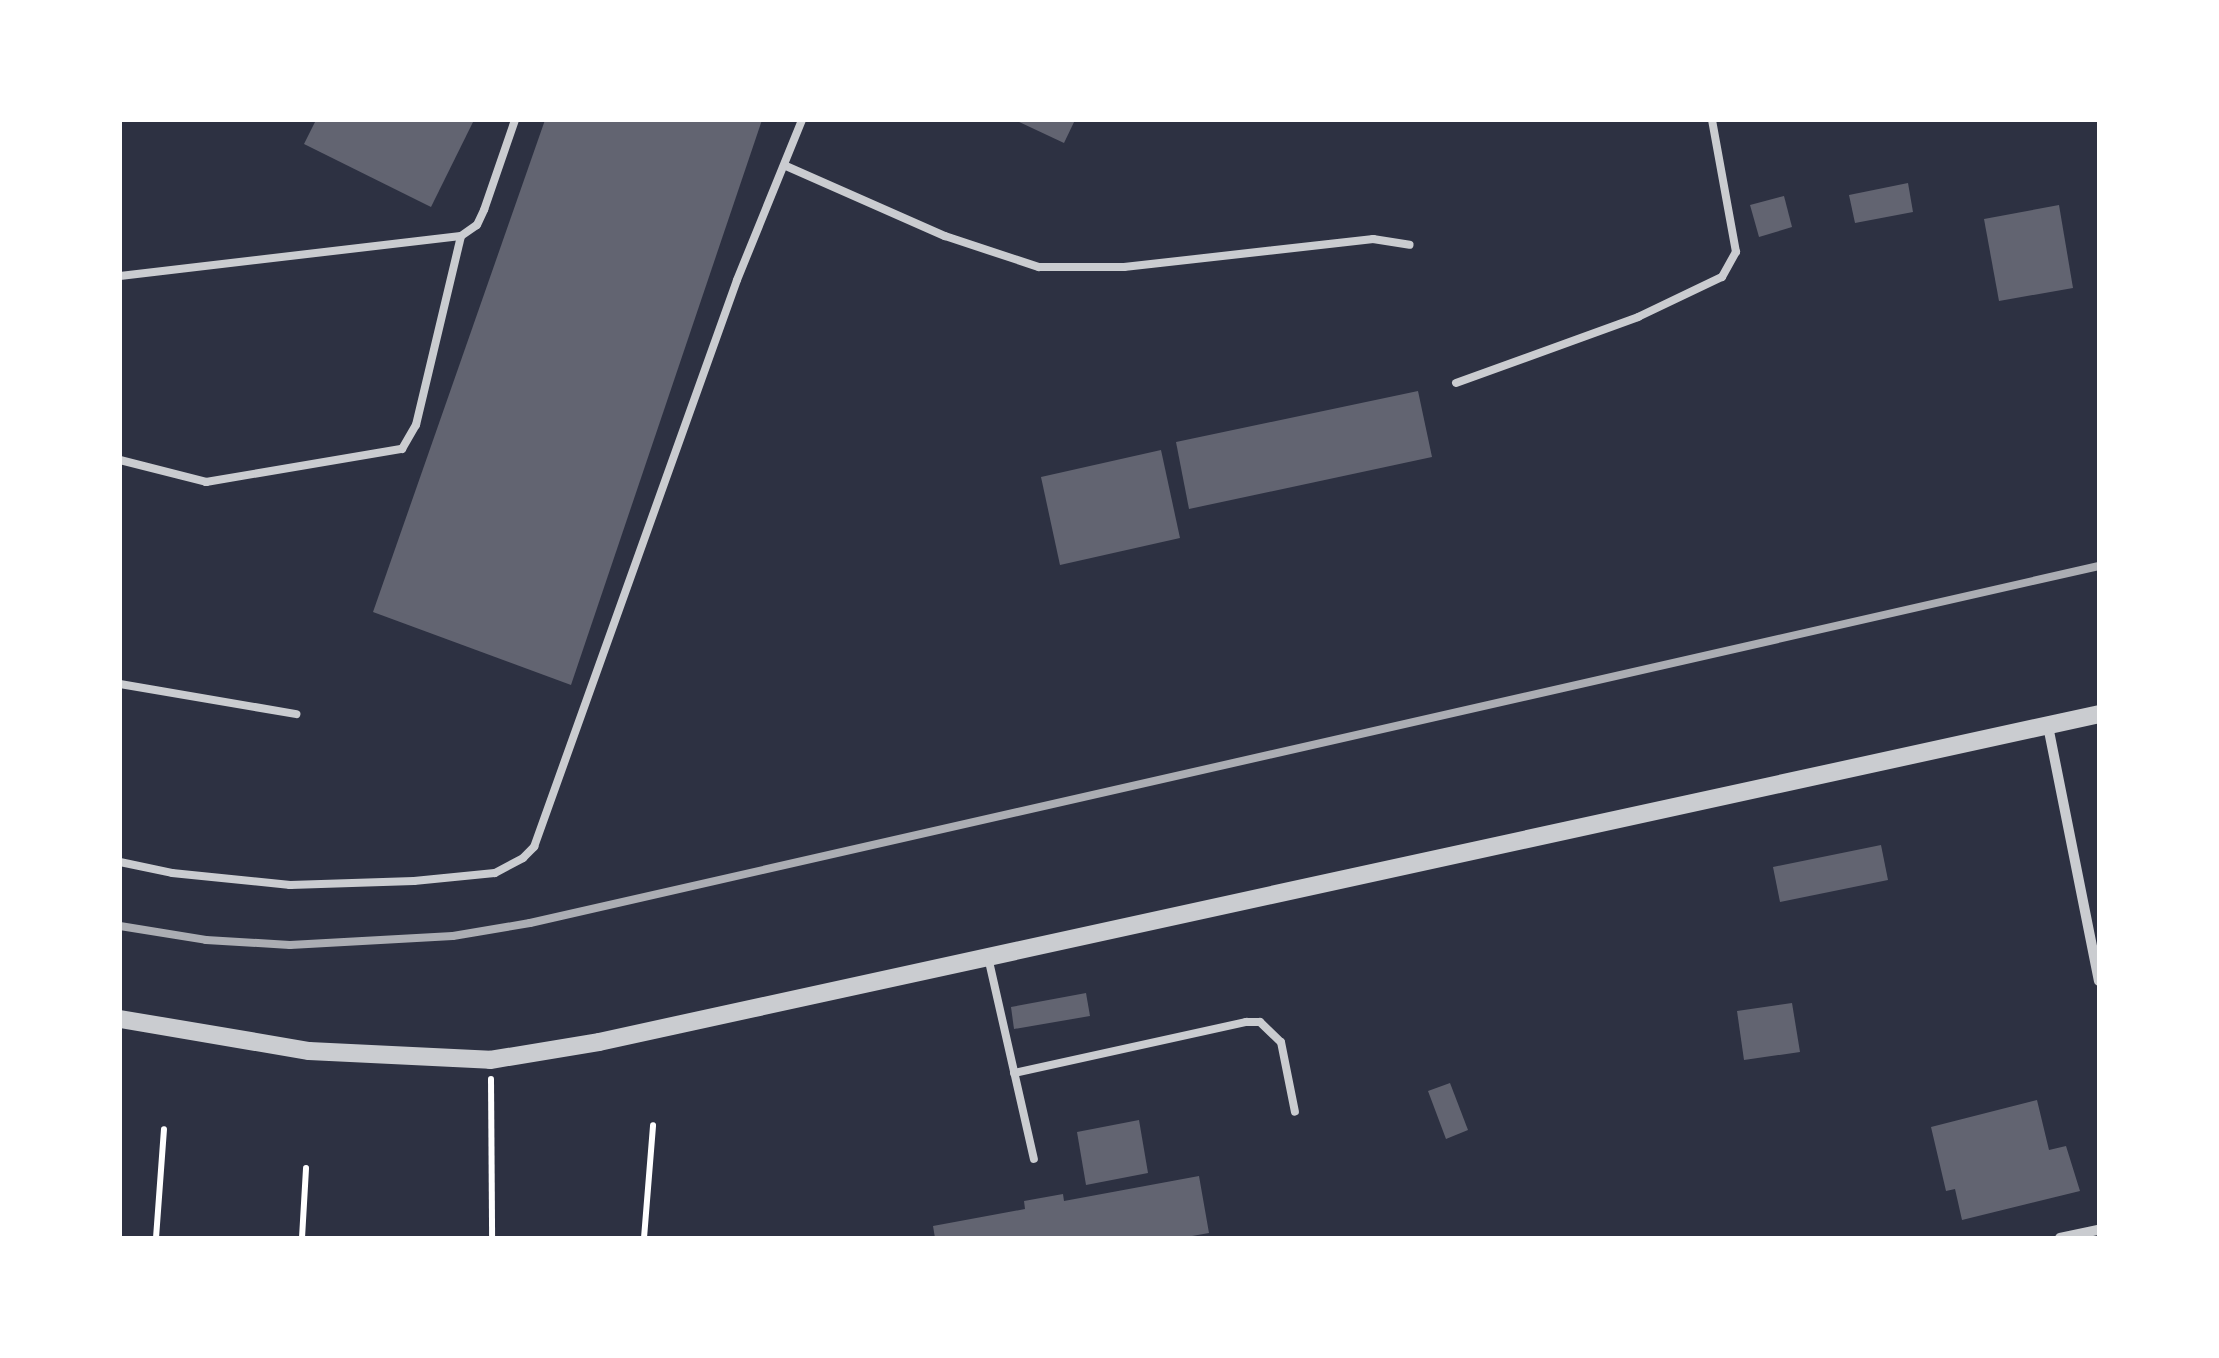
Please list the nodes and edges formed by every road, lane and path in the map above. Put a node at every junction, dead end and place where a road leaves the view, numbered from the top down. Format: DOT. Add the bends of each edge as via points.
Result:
graph roads {
  1 [pos="515,120"];
  2 [pos="802,120"];
  3 [pos="1712,120"];
  4 [pos="786,166"];
  5 [pos="461,236"];
  6 [pos="1410,245"];
  7 [pos="120,276"];
  8 [pos="1456,383"];
  9 [pos="120,460"];
  10 [pos="120,684"];
  11 [pos="296,714"];
  12 [pos="2099,714"];
  13 [pos="2048,726"];
  14 [pos="120,862"];
  15 [pos="988,958"];
  16 [pos="2099,981"];
  17 [pos="120,1019"];
  18 [pos="490,1060"];
  19 [pos="1014,1073"];
  20 [pos="1295,1112"];
  21 [pos="653,1125"];
  22 [pos="164,1129"];
  23 [pos="1034,1160"];
  24 [pos="306,1168"];
  25 [pos="2099,1230"];
  26 [pos="156,1238"];
  27 [pos="302,1238"];
  28 [pos="492,1238"];
  29 [pos="644,1238"];
  30 [pos="2060,1238"];
  1 -- 5 [label="lane" via="484,210"];
  2 -- 4 [label="lane"];
  3 -- 8 [label="lane" via="1736,252 1722,277 1638,317"];
  4 -- 6 [label="lane" via="945,236 1039,267 1124,267 1373,239"];
  4 -- 14 [label="lane" via="737,280 534,847 479,877 290,884"];
  5 -- 7 [label="lane"];
  5 -- 9 [label="lane" via="416,425 402,449 206,482"];
  10 -- 11 [label="lane"];
  12 -- 13 [label="street"];
  13 -- 15 [label="street"];
  13 -- 16 [label="street"];
  15 -- 18 [label="street"];
  15 -- 19 [label="lane"];
  17 -- 18 [label="street" via="309,1051"];
  18 -- 28 [label="path"];
  19 -- 20 [label="lane" via="1260,1022 1282,1042"];
  19 -- 23 [label="lane"];
  21 -- 29 [label="path"];
  22 -- 26 [label="path"];
  24 -- 27 [label="path"];
  25 -- 30 [label="street"];
}
